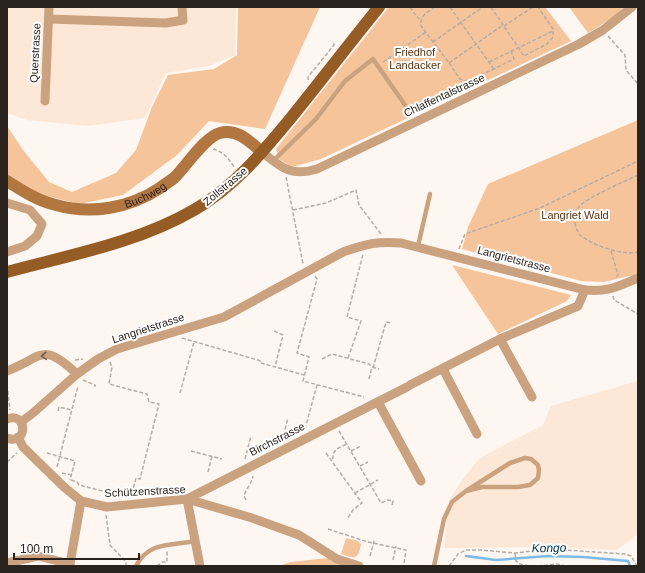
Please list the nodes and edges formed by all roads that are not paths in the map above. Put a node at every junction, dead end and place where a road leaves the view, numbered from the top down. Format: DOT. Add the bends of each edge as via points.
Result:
graph roads {
  1 [pos="49,7"];
  2 [pos="182,7"];
  3 [pos="379,7"];
  4 [pos="632,7"];
  5 [pos="49,20"];
  6 [pos="45,101"];
  7 [pos="405,105"];
  8 [pos="262,152"];
  9 [pos="273,161"];
  10 [pos="7,181"];
  11 [pos="430,194"];
  12 [pos="7,203"];
  13 [pos="418,246"];
  14 [pos="7,252"];
  15 [pos="7,272"];
  16 [pos="638,278"];
  17 [pos="585,290"];
  18 [pos="500,339"];
  19 [pos="443,368"];
  20 [pos="7,371"];
  21 [pos="78,379"];
  22 [pos="532,397"];
  23 [pos="378,402"];
  24 [pos="8,416"];
  25 [pos="21,422"];
  26 [pos="477,434"];
  27 [pos="7,438"];
  28 [pos="18,438"];
  29 [pos="421,481"];
  30 [pos="466,491"];
  31 [pos="187,499"];
  32 [pos="81,501"];
  33 [pos="194,541"];
  34 [pos="336,562"];
  35 [pos="7,563"];
  36 [pos="70,565"];
  37 [pos="136,566"];
  38 [pos="200,566"];
  39 [pos="359,566"];
  40 [pos="434,566"];
  1 -- 5 [label="street, Querstrasse"];
  2 -- 5 [label="street" via="183,20 166,23"];
  3 -- 8 [label="main road, Zollstrasse"];
  4 -- 9 [label="street, Chlaffentalstrasse" via="603,30 579,44 317,169 305,172 288,170"];
  5 -- 6 [label="street, Querstrasse"];
  7 -- 9 [label="lane" via="373,59 346,81 316,119"];
  8 -- 9 [label="street, Chlaffentalstrasse"];
  8 -- 10 [label="street, Buchweg" via="239,135 219,133 205,142 173,179 149,196 125,205 98,209 75,209 56,205 36,198"];
  8 -- 15 [label="main road, Zollstrasse" via="216,196 195,210 126,240"];
  11 -- 13 [label="lane"];
  12 -- 14 [label="street" via="30,210 42,224 37,236 25,246"];
  13 -- 17 [label="street, Langrietstrasse"];
  13 -- 21 [label="street, Langrietstrasse" via="382,242 343,252 224,316 118,349 90,364"];
  16 -- 17 [label="street, Langrietstrasse" via="611,290"];
  17 -- 18 [label="street, Birchstrasse" via="578,306"];
  18 -- 19 [label="street, Birchstrasse"];
  18 -- 22 [label="street"];
  19 -- 23 [label="street, Birchstrasse"];
  19 -- 26 [label="street"];
  21 -- 20 [label="street, one-way" via="67,365 54,356 41,355"];
  21 -- 25 [label="street, Langrietstrasse"];
  23 -- 29 [label="street"];
  23 -- 31 [label="street, Birchstrasse"];
  24 -- 25 [label="street"];
  25 -- 28 [label="street" via="23,432"];
  27 -- 28 [label="street"];
  28 -- 32 [label="street, Schützenstrasse" via="23,447 67,484"];
  30 -- 30 [label="lane" via="510,462 531,459 540,470 538,478 530,485 482,487"];
  30 -- 40 [label="lane" via="452,502 444,519"];
  31 -- 32 [label="street, Schützenstrasse" via="131,500 107,507"];
  31 -- 33 [label="street"];
  31 -- 34 [label="street, Schützenstrasse" via="258,519 299,535"];
  32 -- 36 [label="street"];
  33 -- 37 [label="lane" via="167,544 154,549 141,556"];
  33 -- 38 [label="street"];
  34 -- 39 [label="street, Schützenstrasse"];
  35 -- 36 [label="street" via="38,556"];
}
